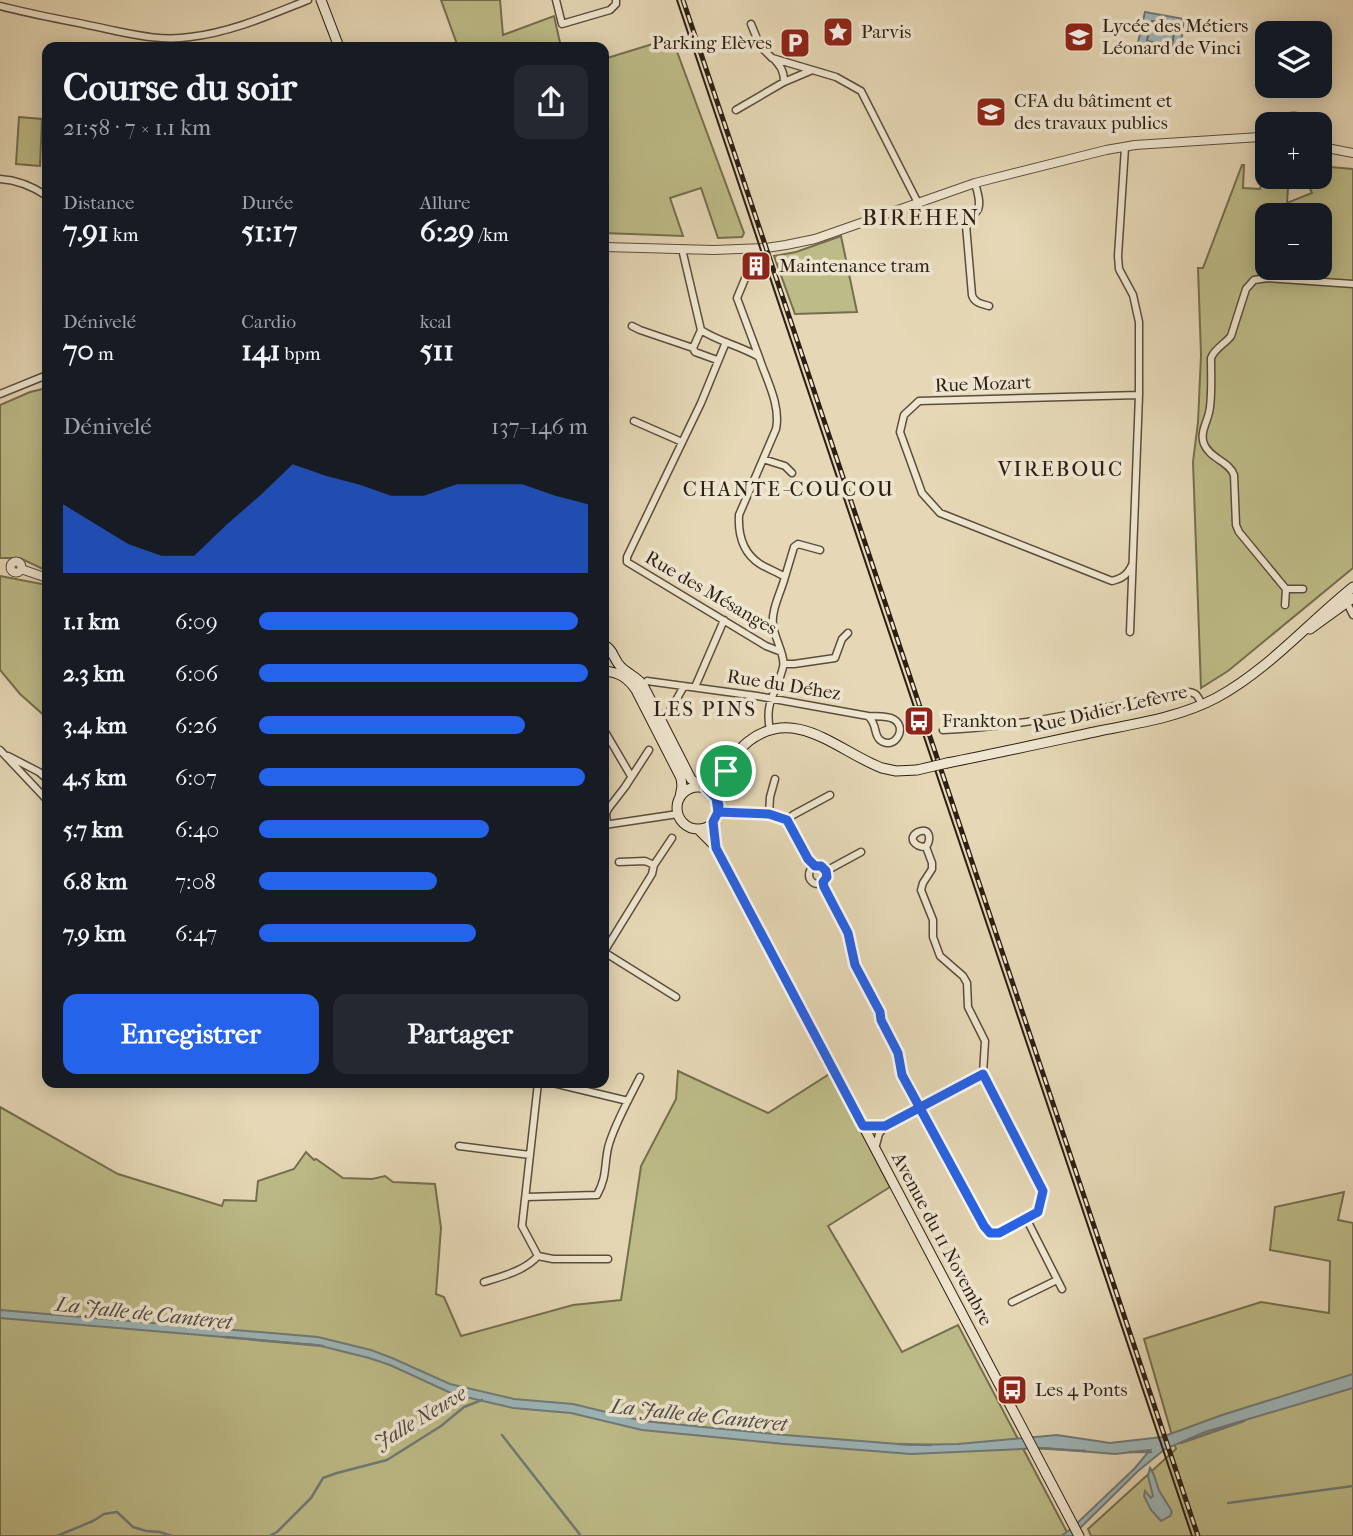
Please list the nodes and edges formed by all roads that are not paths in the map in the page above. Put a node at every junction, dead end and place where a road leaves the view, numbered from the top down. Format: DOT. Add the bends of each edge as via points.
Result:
graph roads {
  1 [pos="308,0"];
  2 [pos="321,0"];
  3 [pos="556,0"];
  4 [pos="616,0"];
  5 [pos="0,6"];
  6 [pos="751,24"];
  7 [pos="336,42"];
  8 [pos="772,58"];
  9 [pos="812,70"];
  10 [pos="785,82"];
  11 [pos="736,110"];
  12 [pos="1255,138"];
  13 [pos="1125,147"];
  14 [pos="1332,150"];
  15 [pos="1353,153"];
  16 [pos="0,179"];
  17 [pos="975,183"];
  18 [pos="42,193"];
  19 [pos="918,203"];
  20 [pos="609,247"];
  21 [pos="682,249"];
  22 [pos="747,274"];
  23 [pos="1353,284"];
  24 [pos="989,306"];
  25 [pos="632,326"];
  26 [pos="701,330"];
  27 [pos="726,342"];
  28 [pos="693,348"];
  29 [pos="759,356"];
  30 [pos="717,360"];
  31 [pos="42,377"];
  32 [pos="0,394"];
  33 [pos="1139,394"];
  34 [pos="634,421"];
  35 [pos="682,442"];
  36 [pos="763,459"];
  37 [pos="792,473"];
  38 [pos="820,550"];
  39 [pos="1132,565"];
  40 [pos="0,566"];
  41 [pos="42,576"];
  42 [pos="785,577"];
  43 [pos="1353,587"];
  44 [pos="1286,589"];
  45 [pos="1303,589"];
  46 [pos="1353,592"];
  47 [pos="1350,601"];
  48 [pos="1285,605"];
  49 [pos="1353,615"];
  50 [pos="724,620"];
  51 [pos="1130,632"];
  52 [pos="848,633"];
  53 [pos="1299,635"];
  54 [pos="609,648"];
  55 [pos="780,651"];
  56 [pos="614,657"];
  57 [pos="784,664"];
  58 [pos="609,666"];
  59 [pos="609,671"];
  60 [pos="647,681"];
  61 [pos="684,686"];
  62 [pos="695,687"];
  63 [pos="771,699"];
  64 [pos="1202,705"];
  65 [pos="670,711"];
  66 [pos="869,716"];
  67 [pos="770,730"];
  68 [pos="943,730"];
  69 [pos="609,739"];
  70 [pos="649,750"];
  71 [pos="2,752"];
  72 [pos="726,771"];
  73 [pos="42,775"];
  74 [pos="631,776"];
  75 [pos="42,778"];
  76 [pos="775,779"];
  77 [pos="34,787"];
  78 [pos="704,788"];
  79 [pos="42,795"];
  80 [pos="830,795"];
  81 [pos="680,797"];
  82 [pos="716,798"];
  83 [pos="609,808"];
  84 [pos="718,812"];
  85 [pos="678,814"];
  86 [pos="769,814"];
  87 [pos="787,820"];
  88 [pos="713,822"];
  89 [pos="609,824"];
  90 [pos="698,828"];
  91 [pos="672,838"];
  92 [pos="926,847"];
  93 [pos="716,848"];
  94 [pos="861,852"];
  95 [pos="619,862"];
  96 [pos="654,865"];
  97 [pos="815,866"];
  98 [pos="826,871"];
  99 [pos="823,882"];
  100 [pos="609,944"];
  101 [pos="609,955"];
  102 [pos="676,997"];
  103 [pos="983,1074"];
  104 [pos="640,1077"];
  105 [pos="537,1088"];
  106 [pos="574,1088"];
  107 [pos="628,1101"];
  108 [pos="919,1109"];
  109 [pos="863,1126"];
  110 [pos="885,1126"];
  111 [pos="459,1146"];
  112 [pos="875,1149"];
  113 [pos="530,1155"];
  114 [pos="526,1197"];
  115 [pos="1026,1218"];
  116 [pos="538,1256"];
  117 [pos="607,1259"];
  118 [pos="1057,1280"];
  119 [pos="484,1282"];
  120 [pos="1062,1289"];
  121 [pos="1012,1301"];
  122 [pos="1079,1536"];
  1 -- 5 [label="street" via="253,22 170,38"];
  2 -- 7 [label="main road"];
  3 -- 4 [label="street" via="562,24 610,10"];
  6 -- 8 [label="street" via="760,46"];
  8 -- 9 [label="street"];
  8 -- 10 [label="street" via="782,67"];
  9 -- 10 [label="street"];
  9 -- 19 [label="street" via="861,91"];
  10 -- 11 [label="street"];
  12 -- 13 [label="street"];
  13 -- 17 [label="street"];
  13 -- 33 [label="street" via="1118,256 1139,322"];
  14 -- 15 [label="street"];
  16 -- 18 [label="street" via="24,183"];
  17 -- 19 [label="street"];
  17 -- 24 [label="street" via="978,208 966,225 972,295 973,300"];
  19 -- 21 [label="street" via="799,243"];
  20 -- 21 [label="street"];
  21 -- 26 [label="street"];
  22 -- 29 [label="street" via="737,298"];
  23 -- 44 [label="street" via="1254,279 1246,289 1231,336 1211,358 1210,409 1202,440 1205,448 1232,469 1239,532"];
  25 -- 28 [label="street"];
  26 -- 27 [label="street"];
  26 -- 28 [label="street"];
  27 -- 29 [label="street"];
  27 -- 30 [label="street"];
  28 -- 30 [label="street"];
  29 -- 36 [label="street" via="778,419"];
  30 -- 35 [label="street"];
  31 -- 32 [label="street"];
  33 -- 39 [label="street"];
  33 -- 39 [label="street, Rue Mozart" via="919,401 904,415 900,432 922,493 940,513 1112,581 1128,575"];
  34 -- 35 [label="street"];
  35 -- 50 [label="street, Rue des Mésanges" via="627,562"];
  36 -- 37 [label="street"];
  36 -- 42 [label="street" via="738,528 748,553"];
  38 -- 42 [label="street" via="794,547"];
  39 -- 51 [label="street"];
  40 -- 41 [label="street"];
  42 -- 55 [label="street" via="772,619"];
  43 -- 53 [label="main road, Rue Didier Lefèvre"];
  44 -- 45 [label="street"];
  44 -- 48 [label="street"];
  46 -- 47 [label="street"];
  47 -- 49 [label="street"];
  47 -- 53 [label="main road, Rue Didier Lefèvre"];
  50 -- 55 [label="street, Rue des Mésanges"];
  50 -- 62 [label="street, Rue du Déhez"];
  52 -- 57 [label="street" via="835,658"];
  53 -- 64 [label="main road, Rue Didier Lefèvre" via="1246,679"];
  54 -- 56 [label="main road"];
  55 -- 57 [label="street"];
  56 -- 58 [label="main road"];
  56 -- 78 [label="main road" via="643,685 691,779"];
  57 -- 63 [label="street"];
  59 -- 81 [label="main road" via="631,682 681,778"];
  60 -- 61 [label="street, Rue du Déhez"];
  61 -- 62 [label="street, Rue du Déhez"];
  61 -- 65 [label="street"];
  62 -- 63 [label="street, Rue du Déhez"];
  63 -- 66 [label="street, Rue du Déhez"];
  63 -- 67 [label="street"];
  64 -- 67 [label="main road, Rue Didier Lefèvre, bridge" via="1159,719 917,770 882,768 803,729"];
  64 -- 68 [label="street" via="1192,691 1026,722"];
  66 -- 66 [label="street, Rue du Déhez" via="897,721 899,737 881,741"];
  67 -- 72 [label="main road" via="738,750"];
  69 -- 74 [label="street"];
  70 -- 74 [label="street"];
  71 -- 73 [label="street"];
  71 -- 77 [label="street"];
  72 -- 78 [label="main road"];
  72 -- 82 [label="main road"];
  74 -- 83 [label="street"];
  75 -- 77 [label="street"];
  76 -- 86 [label="street"];
  77 -- 79 [label="street"];
  78 -- 81 [label="main road" via="689,788"];
  78 -- 82 [label="main road"];
  80 -- 87 [label="street"];
  81 -- 85 [label="main road"];
  82 -- 84 [label="main road"];
  84 -- 86 [label="street"];
  84 -- 88 [label="main road"];
  85 -- 89 [label="street"];
  85 -- 90 [label="main road" via="686,825"];
  86 -- 87 [label="street"];
  87 -- 97 [label="street"];
  88 -- 90 [label="main road"];
  88 -- 93 [label="main road, Avenue du 11 Novembre"];
  90 -- 93 [label="main road, Avenue du 11 Novembre"];
  91 -- 96 [label="street"];
  92 -- 103 [label="street" via="932,869 921,890 940,956 967,983 968,1007 985,1041"];
  93 -- 109 [label="main road, Avenue du 11 Novembre"];
  94 -- 98 [label="street"];
  95 -- 96 [label="street"];
  96 -- 100 [label="street"];
  97 -- 98 [label="street"];
  97 -- 99 [label="street" via="810,877"];
  98 -- 99 [label="street"];
  99 -- 108 [label="street"];
  101 -- 102 [label="street"];
  103 -- 108 [label="street"];
  103 -- 115 [label="street" via="1043,1191 1038,1212"];
  104 -- 107 [label="street"];
  105 -- 113 [label="street"];
  106 -- 107 [label="street"];
  107 -- 114 [label="street" via="608,1146 604,1183 597,1195"];
  108 -- 110 [label="street"];
  108 -- 115 [label="street" via="990,1233"];
  109 -- 110 [label="street"];
  109 -- 112 [label="main road, Avenue du 11 Novembre"];
  110 -- 112 [label="street"];
  111 -- 113 [label="street"];
  112 -- 122 [label="main road, Avenue du 11 Novembre"];
  113 -- 114 [label="street"];
  114 -- 116 [label="street" via="522,1226"];
  115 -- 118 [label="street"];
  116 -- 117 [label="street"];
  116 -- 119 [label="street" via="532,1263"];
  118 -- 120 [label="street"];
  118 -- 121 [label="street"];
}
